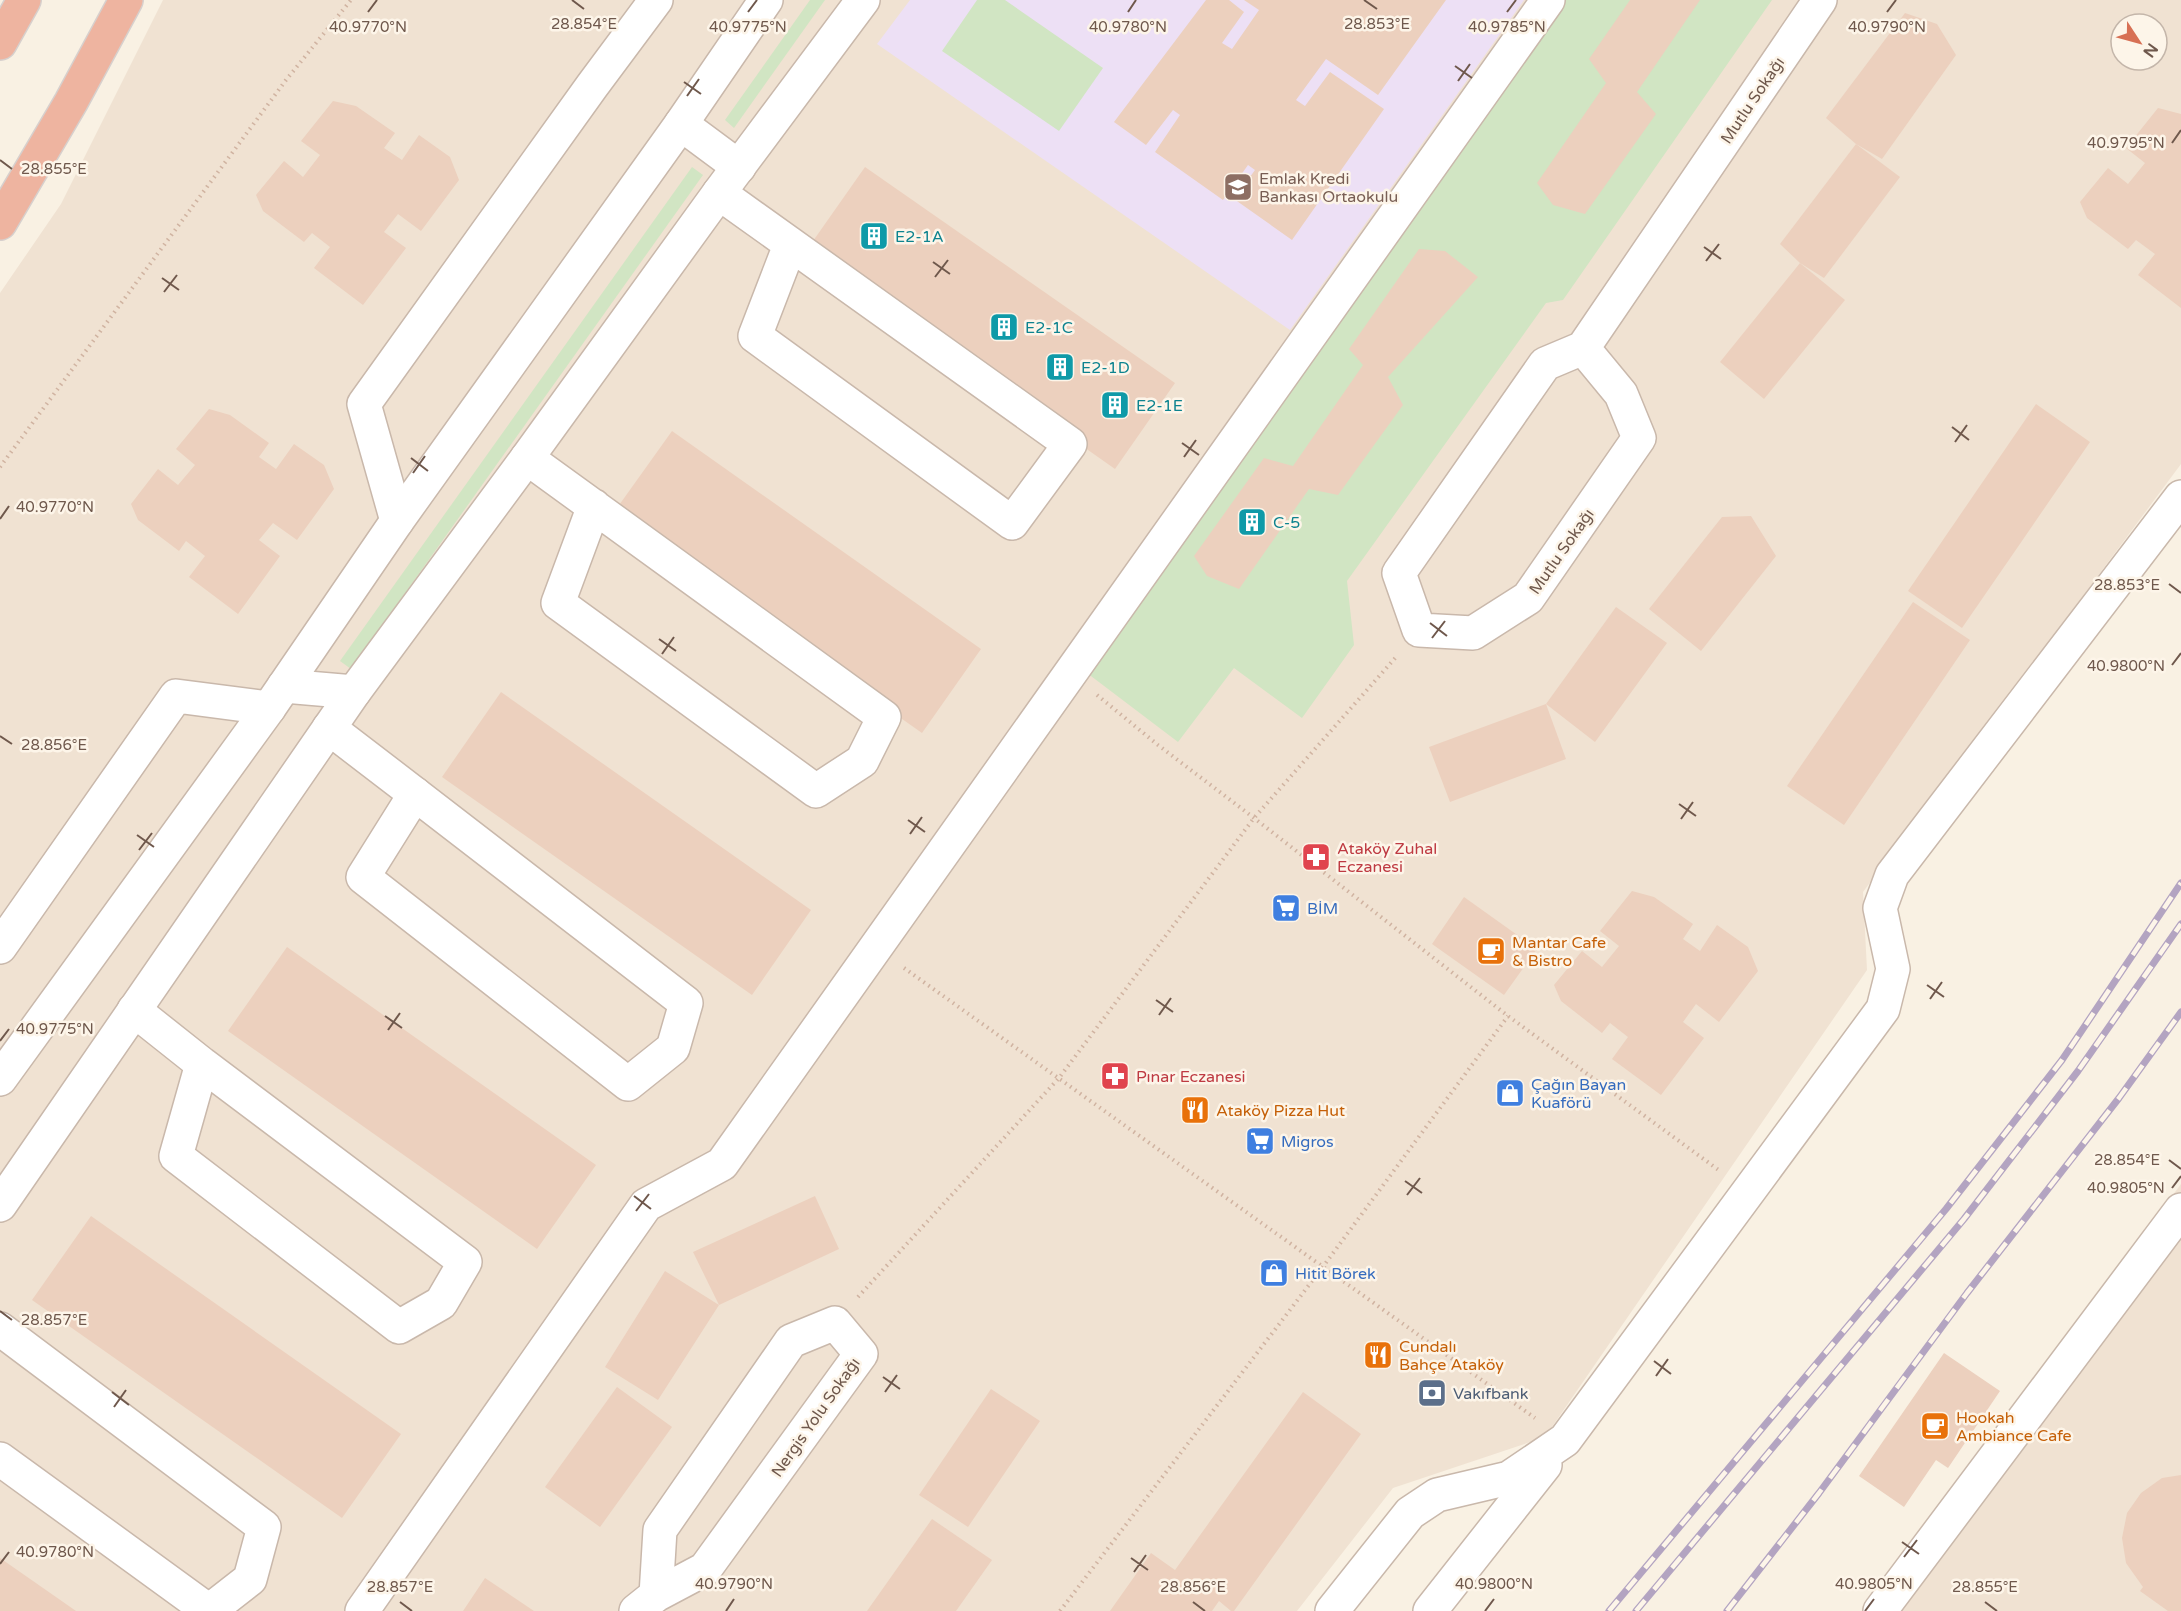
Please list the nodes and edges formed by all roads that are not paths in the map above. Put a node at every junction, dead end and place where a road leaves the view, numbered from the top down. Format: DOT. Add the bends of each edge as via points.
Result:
graph roads {
  1 [pos="24,0"];
  2 [pos="126,0"];
  3 [pos="657,0"];
  4 [pos="766,0"];
  5 [pos="863,0"];
  6 [pos="1548,0"];
  7 [pos="1820,0"];
  8 [pos="0,43"];
  9 [pos="681,124"];
  10 [pos="739,167"];
  11 [pos="719,193"];
  12 [pos="0,223"];
  13 [pos="790,245"];
  14 [pos="1582,348"];
  15 [pos="527,458"];
  16 [pos="2181,497"];
  17 [pos="594,506"];
  18 [pos="397,521"];
  19 [pos="354,692"];
  20 [pos="276,697"];
  21 [pos="329,728"];
  22 [pos="415,794"];
  23 [pos="0,947"];
  24 [pos="134,1010"];
  25 [pos="202,1064"];
  26 [pos="0,1080"];
  27 [pos="0,1205"];
  28 [pos="2181,1210"];
  29 [pos="3,1343"];
  30 [pos="1565,1440"];
  31 [pos="0,1459"];
  32 [pos="646,1603"];
  33 [pos="209,1611"];
  34 [pos="362,1611"];
  35 [pos="1332,1611"];
  36 [pos="1430,1611"];
  37 [pos="1880,1611"];
  1 -- 8 [label="highway"];
  2 -- 12 [label="highway"];
  3 -- 18 [label="street" via="364,404"];
  4 -- 9 [label="street"];
  5 -- 10 [label="street"];
  6 -- 34 [label="street" via="722,1164 646,1205"];
  7 -- 14 [label="street, Mutlu Sokağı"];
  9 -- 10 [label="street"];
  9 -- 18 [label="street"];
  10 -- 11 [label="street"];
  11 -- 13 [label="street"];
  11 -- 15 [label="street"];
  13 -- 13 [label="street" via="754,336 1012,524 1070,444"];
  14 -- 14 [label="street, Mutlu Sokağı" via="1621,394 1638,438 1528,598 1473,633 1419,630 1399,573 1545,364"];
  15 -- 17 [label="street"];
  15 -- 19 [label="street"];
  16 -- 30 [label="street" via="1892,875 1880,908 1893,969 1883,1009"];
  17 -- 17 [label="street" via="558,603 816,791 862,761 885,717"];
  18 -- 20 [label="street"];
  19 -- 20 [label="street"];
  19 -- 21 [label="street"];
  20 -- 23 [label="street" via="176,696"];
  20 -- 26 [label="street"];
  21 -- 22 [label="street"];
  21 -- 24 [label="street"];
  22 -- 22 [label="street" via="363,877 628,1084 673,1048 686,1003"];
  24 -- 25 [label="street"];
  24 -- 27 [label="street"];
  25 -- 25 [label="street" via="176,1156 399,1327 441,1304 465,1262"];
  28 -- 37 [label="street"];
  29 -- 33 [label="street" via="264,1527 250,1580"];
  30 -- 35 [label="street" via="1509,1478 1437,1495 1410,1513"];
  30 -- 36 [label="street"];
  31 -- 33 [label="street"];
  32 -- 32 [label="street, Nergis Yolu Sokağı" via="660,1530 791,1341 835,1323 861,1354 705,1569"];
}
